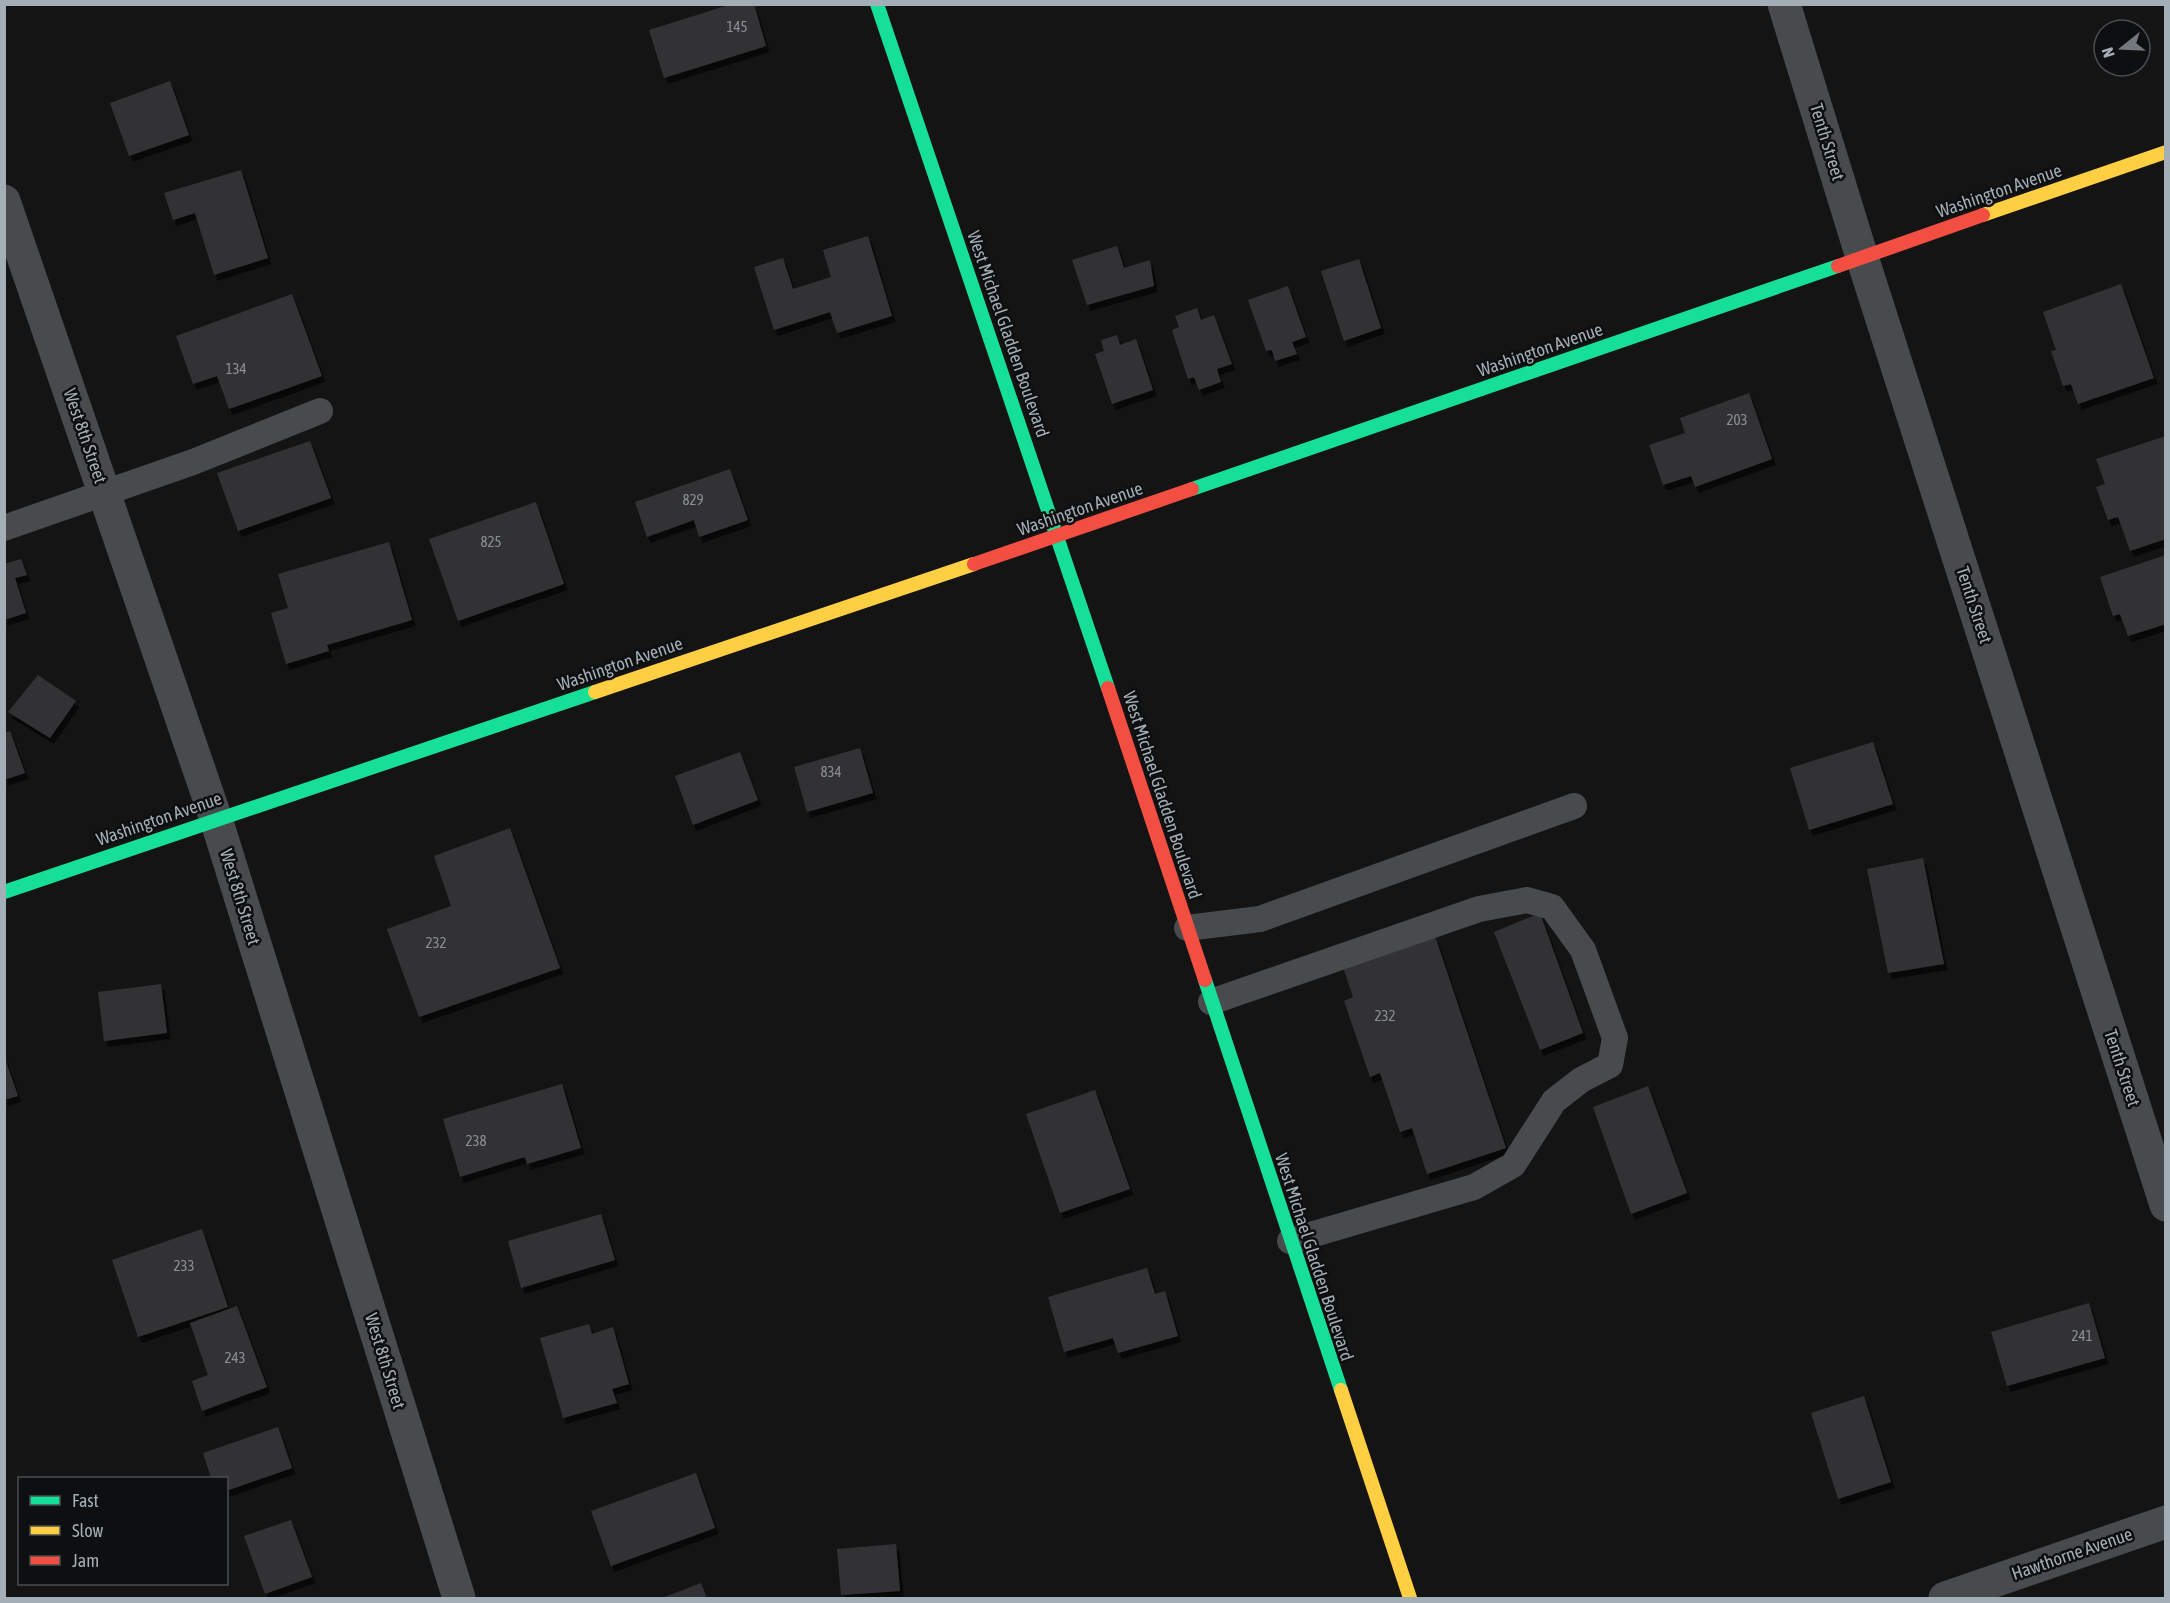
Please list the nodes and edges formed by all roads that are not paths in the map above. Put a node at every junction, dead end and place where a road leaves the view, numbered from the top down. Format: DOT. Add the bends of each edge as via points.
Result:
graph roads {
  1 [pos="877,4"];
  2 [pos="1784,4"];
  3 [pos="2166,152"];
  4 [pos="5,205"];
  5 [pos="1862,257"];
  6 [pos="320,411"];
  7 [pos="104,493"];
  8 [pos="4,528"];
  9 [pos="1057,536"];
  10 [pos="1574,806"];
  11 [pos="216,819"];
  12 [pos="4,892"];
  13 [pos="1187,928"];
  14 [pos="1211,1002"];
  15 [pos="2166,1205"];
  16 [pos="1290,1241"];
  17 [pos="2166,1522"];
  18 [pos="459,1599"];
  19 [pos="1410,1599"];
  20 [pos="1945,1599"];
  1 -- 9 [label="street, West Michael Gladden Boulevard"];
  2 -- 5 [label="street, Tenth Street"];
  3 -- 5 [label="street, Washington Avenue"];
  4 -- 7 [label="street, West 8th Street"];
  5 -- 9 [label="street, Washington Avenue"];
  5 -- 15 [label="street, Tenth Street"];
  6 -- 7 [label="lane"];
  7 -- 8 [label="lane"];
  7 -- 11 [label="street, West 8th Street"];
  9 -- 11 [label="street, Washington Avenue"];
  9 -- 13 [label="street, West Michael Gladden Boulevard"];
  10 -- 13 [label="lane" via="1260,919"];
  11 -- 12 [label="street, Washington Avenue"];
  11 -- 18 [label="street, West 8th Street"];
  13 -- 14 [label="street, West Michael Gladden Boulevard"];
  14 -- 16 [label="street, West Michael Gladden Boulevard"];
  14 -- 16 [label="lane" via="1479,909 1527,900 1552,907 1583,950 1615,1038 1610,1065 1581,1080 1554,1101 1513,1165 1474,1186"];
  16 -- 19 [label="street, West Michael Gladden Boulevard"];
  17 -- 20 [label="street, Hawthorne Avenue"];
}
